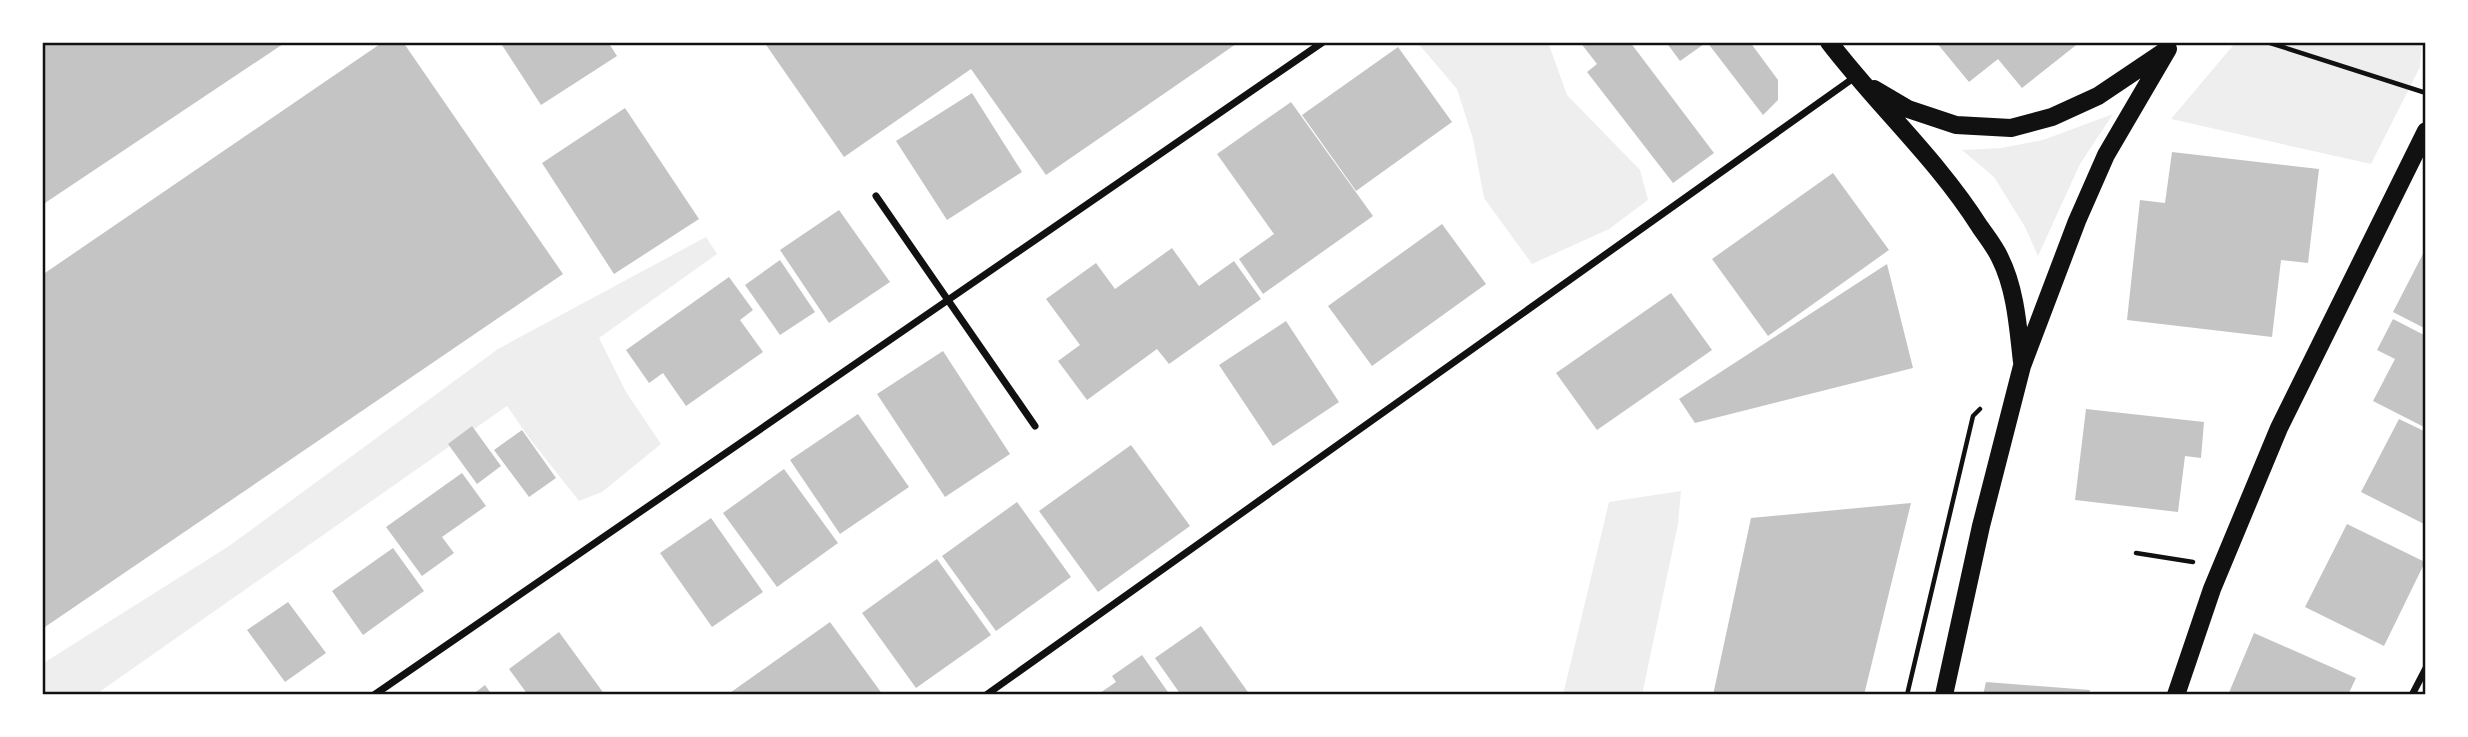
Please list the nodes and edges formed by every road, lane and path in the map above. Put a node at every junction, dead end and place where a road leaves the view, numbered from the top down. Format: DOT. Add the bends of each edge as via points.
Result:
graph roads {
  1 [pos="1323,42"];
  2 [pos="1829,42"];
  3 [pos="2267,42"];
  4 [pos="2172,45"];
  5 [pos="1855,77"];
  6 [pos="2426,93"];
  7 [pos="2426,131"];
  8 [pos="876,197"];
  9 [pos="948,301"];
  10 [pos="2022,366"];
  11 [pos="1035,426"];
  12 [pos="2136,553"];
  13 [pos="2194,563"];
  14 [pos="2426,667"];
  15 [pos="374,695"];
  16 [pos="986,695"];
  17 [pos="1944,695"];
  18 [pos="2176,695"];
  19 [pos="2412,695"];
  1 -- 9 [label="street"];
  2 -- 5 [label="main road"];
  3 -- 6 [label="path"];
  4 -- 5 [label="main road" via="2098,96 2052,117 2011,128 1956,125 1908,109"];
  4 -- 10 [label="main road" via="2106,155"];
  5 -- 10 [label="main road" via="1938,167 2001,259 2015,303"];
  5 -- 16 [label="street"];
  7 -- 18 [label="main road" via="2279,428 2212,589"];
  8 -- 9 [label="street"];
  9 -- 11 [label="street"];
  9 -- 15 [label="street"];
  10 -- 17 [label="main road"];
  12 -- 13 [label="path"];
  14 -- 19 [label="street"];
}
